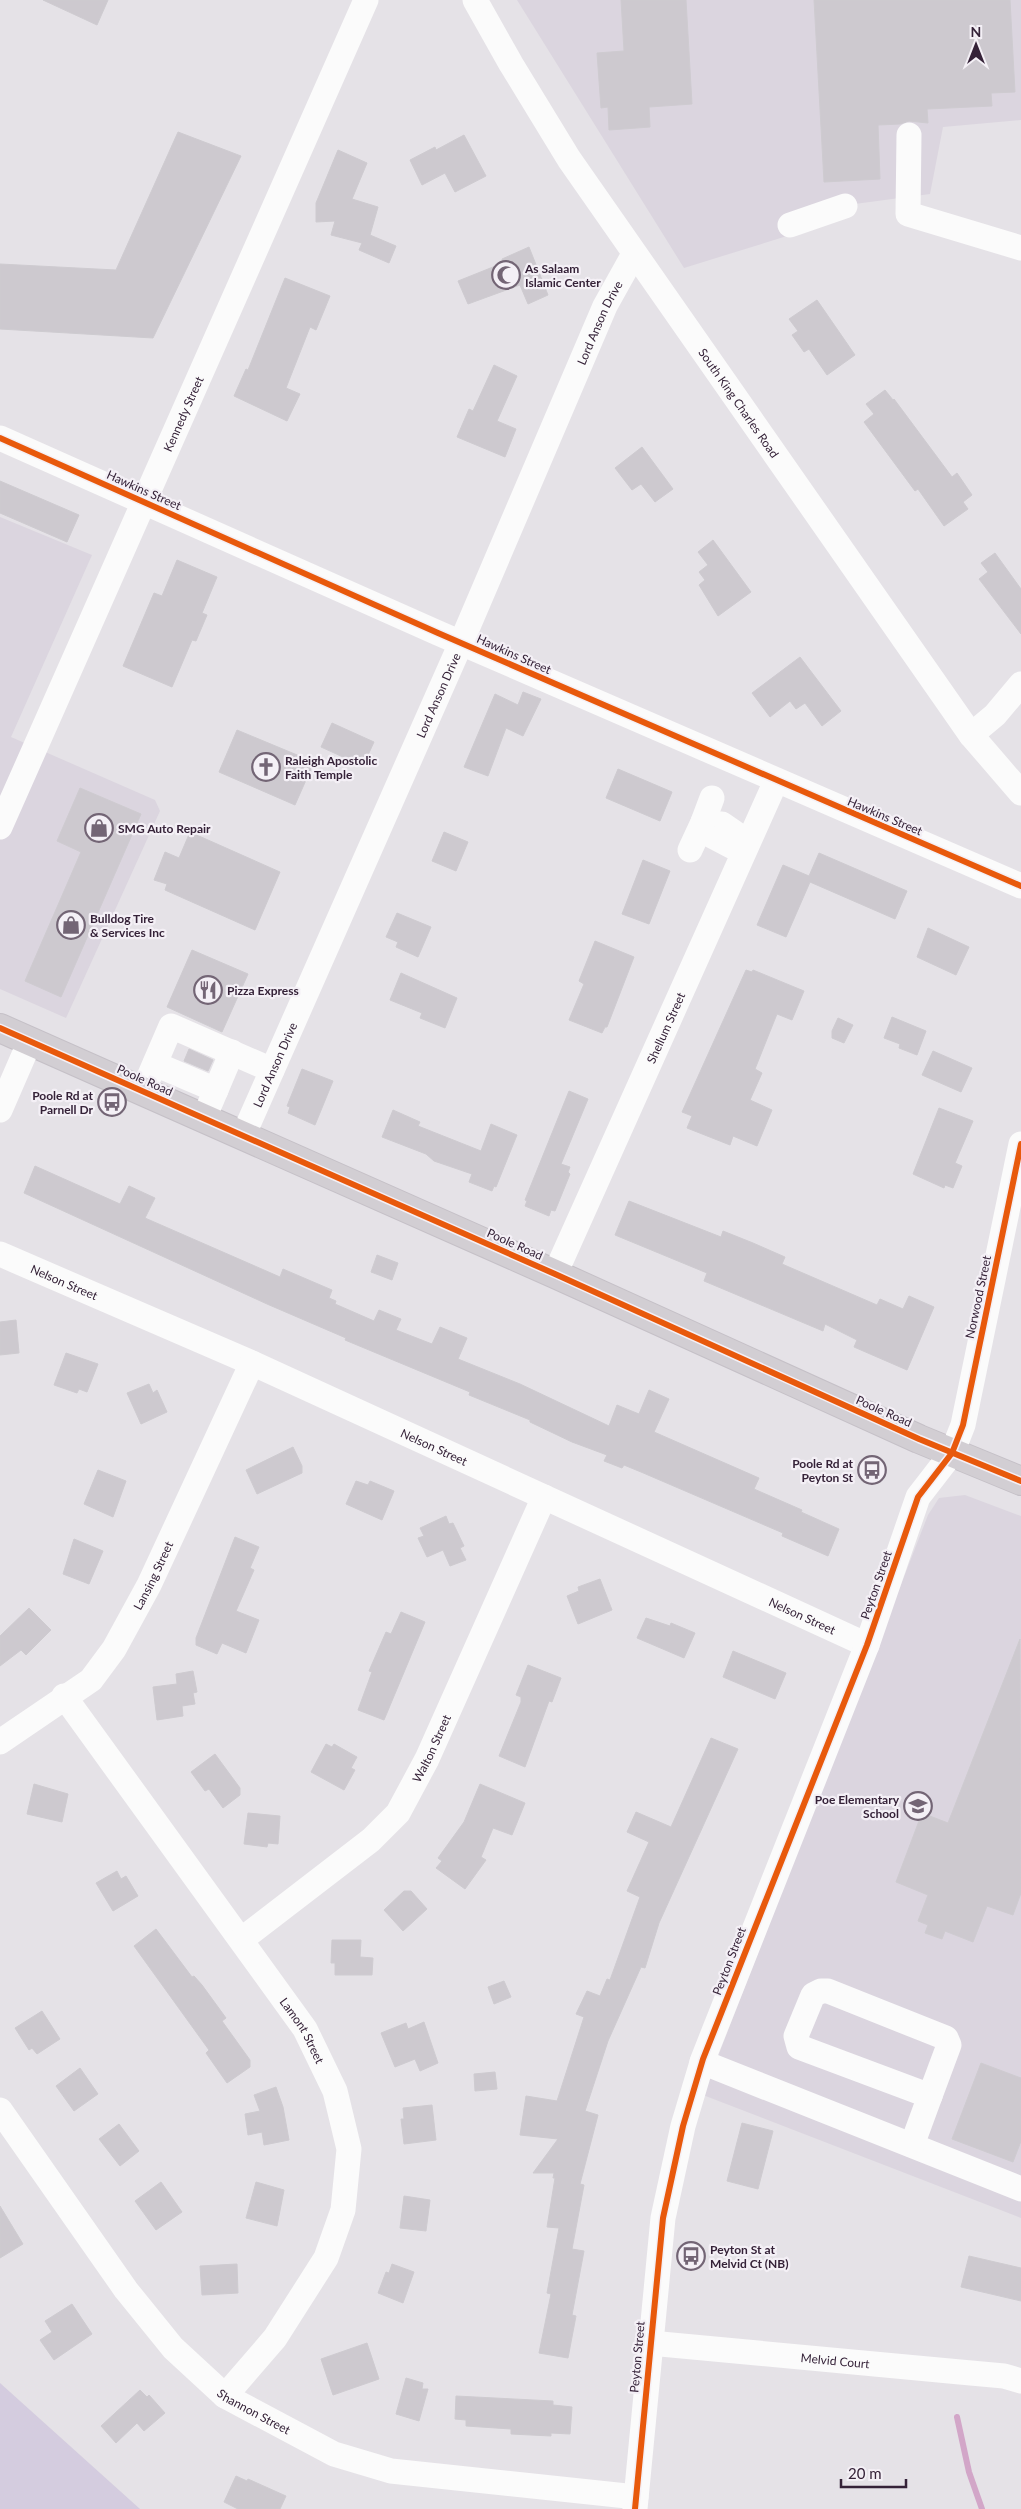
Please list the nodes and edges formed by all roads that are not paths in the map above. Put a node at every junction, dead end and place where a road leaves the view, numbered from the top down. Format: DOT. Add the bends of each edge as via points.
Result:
graph roads {
  1 [pos="366,0"];
  2 [pos="475,0"];
  3 [pos="909,135"];
  4 [pos="845,206"];
  5 [pos="790,225"];
  6 [pos="1021,248"];
  7 [pos="634,254"];
  8 [pos="0,438"];
  9 [pos="144,502"];
  10 [pos="461,643"];
  11 [pos="1021,684"];
  12 [pos="971,734"];
  13 [pos="776,782"];
  14 [pos="1021,793"];
  15 [pos="712,798"];
  16 [pos="705,823"];
  17 [pos="0,827"];
  18 [pos="744,845"];
  19 [pos="690,850"];
  20 [pos="1021,886"];
  21 [pos="0,1028"];
  22 [pos="30,1041"];
  23 [pos="232,1052"];
  24 [pos="155,1064"];
  25 [pos="272,1070"];
  26 [pos="216,1090"];
  27 [pos="143,1091"];
  28 [pos="0,1110"];
  29 [pos="204,1118"];
  30 [pos="243,1136"];
  31 [pos="1021,1144"];
  32 [pos="0,1254"];
  33 [pos="555,1274"];
  34 [pos="252,1363"];
  35 [pos="952,1453"];
  36 [pos="1021,1481"];
  37 [pos="544,1497"];
  38 [pos="867,1645"];
  39 [pos="64,1696"];
  40 [pos="0,1742"];
  41 [pos="241,1940"];
  42 [pos="702,2062"];
  43 [pos="930,2096"];
  44 [pos="0,2110"];
  45 [pos="912,2145"];
  46 [pos="1021,2189"];
  47 [pos="650,2343"];
  48 [pos="1021,2382"];
  49 [pos="225,2396"];
  50 [pos="636,2503"];
  1 -- 9 [label="street, Kennedy Street"];
  2 -- 7 [label="street, South King Charles Road" via="544,119"];
  3 -- 6 [label="street" via="908,214"];
  4 -- 5 [label="street"];
  7 -- 10 [label="street, Lord Anson Drive" via="605,306"];
  7 -- 12 [label="street, South King Charles Road"];
  8 -- 9 [label="street, Hawkins Street"];
  9 -- 10 [label="street, Hawkins Street"];
  9 -- 17 [label="street, Kennedy Street"];
  10 -- 13 [label="street, Hawkins Street"];
  10 -- 25 [label="street, Lord Anson Drive"];
  11 -- 12 [label="street" via="994,715"];
  12 -- 14 [label="street, South King Charles Road"];
  13 -- 18 [label="street, Shellum Street"];
  13 -- 20 [label="street, Hawkins Street"];
  15 -- 16 [label="street"];
  16 -- 18 [label="street" via="722,824 738,834"];
  16 -- 19 [label="street"];
  18 -- 33 [label="street, Shellum Street"];
  21 -- 22 [label="main road, Poole Road"];
  22 -- 27 [label="main road, Poole Road"];
  22 -- 28 [label="street"];
  23 -- 24 [label="street" via="171,1026"];
  23 -- 25 [label="street"];
  23 -- 26 [label="street"];
  24 -- 26 [label="street"];
  24 -- 27 [label="street"];
  25 -- 30 [label="street, Lord Anson Drive"];
  26 -- 29 [label="street"];
  27 -- 29 [label="main road, Poole Road"];
  29 -- 30 [label="main road, Poole Road"];
  30 -- 33 [label="main road, Poole Road"];
  31 -- 35 [label="street, Norwood Street" via="965,1414"];
  32 -- 34 [label="street, Nelson Street"];
  33 -- 35 [label="main road, Poole Road"];
  34 -- 37 [label="street, Nelson Street"];
  34 -- 39 [label="street, Lansing Street" via="149,1585 114,1649 91,1680"];
  35 -- 36 [label="main road, Poole Road"];
  35 -- 38 [label="street, Peyton Street" via="918,1497"];
  37 -- 38 [label="street, Nelson Street"];
  37 -- 41 [label="street, Walton Street" via="427,1760 398,1813 371,1840"];
  38 -- 42 [label="street, Peyton Street"];
  39 -- 40 [label="street, Lansing Street"];
  39 -- 41 [label="street, Lamont Street"];
  41 -- 49 [label="street, Lamont Street" via="305,2029 335,2091 349,2149 343,2210 326,2258 275,2338"];
  42 -- 45 [label="street"];
  42 -- 47 [label="street, Peyton Street" via="683,2126 663,2218"];
  43 -- 43 [label="street" via="949,2045 946,2038 828,1991 814,1995 796,2036 798,2047"];
  43 -- 45 [label="street"];
  44 -- 49 [label="street, Shannon Street" via="126,2290 173,2348"];
  45 -- 46 [label="street"];
  47 -- 48 [label="street, Melvid Court" via="969,2372 1004,2376"];
  47 -- 50 [label="street, Peyton Street"];
  49 -- 50 [label="street, Shannon Street" via="334,2454 391,2470"];
}
